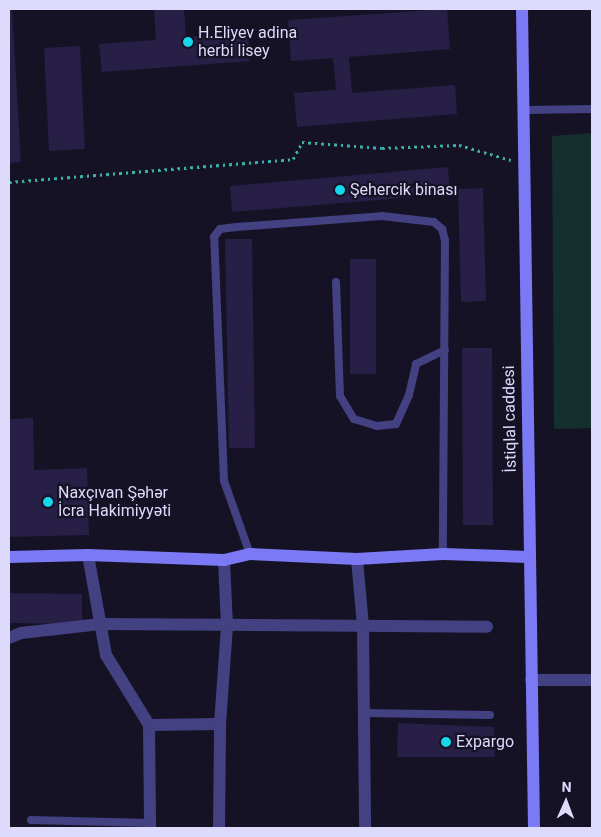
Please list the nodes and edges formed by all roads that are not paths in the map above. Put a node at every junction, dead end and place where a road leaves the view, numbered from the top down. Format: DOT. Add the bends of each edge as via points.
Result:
graph roads {
  1 [pos="522,9"];
  2 [pos="592,109"];
  3 [pos="524,110"];
  4 [pos="336,282"];
  5 [pos="446,350"];
  6 [pos="88,554"];
  7 [pos="250,554"];
  8 [pos="444,554"];
  9 [pos="528,557"];
  10 [pos="9,558"];
  11 [pos="357,559"];
  12 [pos="224,560"];
  13 [pos="100,624"];
  14 [pos="227,626"];
  15 [pos="363,626"];
  16 [pos="487,627"];
  17 [pos="9,638"];
  18 [pos="531,680"];
  19 [pos="592,680"];
  20 [pos="364,714"];
  21 [pos="490,715"];
  22 [pos="220,724"];
  23 [pos="149,725"];
  24 [pos="31,820"];
  25 [pos="150,826"];
  26 [pos="218,828"];
  27 [pos="366,828"];
  28 [pos="534,828"];
  1 -- 3 [label="main road, İstiqlal caddesi"];
  2 -- 3 [label="lane"];
  3 -- 9 [label="main road, İstiqlal caddesi"];
  4 -- 5 [label="lane" via="340,396 354,418 376,426 396,424 409,396 416,364"];
  5 -- 7 [label="lane" via="445,240 442,229 434,222 382,216 220,229 214,237 224,481"];
  5 -- 8 [label="lane"];
  6 -- 10 [label="main road"];
  6 -- 12 [label="main road"];
  6 -- 13 [label="street"];
  7 -- 11 [label="main road"];
  7 -- 12 [label="main road"];
  8 -- 9 [label="main road"];
  8 -- 11 [label="main road"];
  9 -- 18 [label="main road, İstiqlal caddesi"];
  11 -- 15 [label="street"];
  12 -- 14 [label="street"];
  13 -- 14 [label="street"];
  13 -- 17 [label="street"];
  13 -- 23 [label="street" via="106,655"];
  14 -- 15 [label="street"];
  14 -- 22 [label="street"];
  15 -- 16 [label="street"];
  15 -- 20 [label="street"];
  18 -- 19 [label="street"];
  18 -- 28 [label="main road, İstiqlal caddesi"];
  20 -- 21 [label="lane"];
  20 -- 27 [label="street"];
  22 -- 23 [label="street"];
  22 -- 26 [label="street"];
  23 -- 25 [label="street"];
  24 -- 25 [label="lane"];
}
